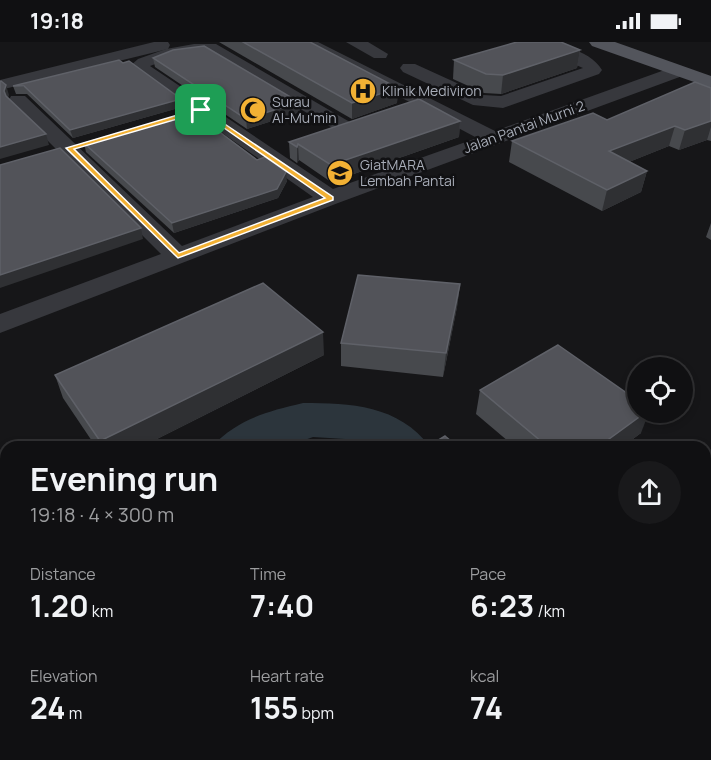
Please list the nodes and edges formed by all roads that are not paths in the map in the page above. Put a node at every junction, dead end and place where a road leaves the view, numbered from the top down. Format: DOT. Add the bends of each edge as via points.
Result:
graph roads {
  1 [pos="174,42"];
  2 [pos="305,42"];
  3 [pos="354,42"];
  4 [pos="535,42"];
  5 [pos="598,42"];
  6 [pos="632,42"];
  7 [pos="380,54"];
  8 [pos="409,68"];
  9 [pos="711,69"];
  10 [pos="679,71"];
  11 [pos="711,82"];
  12 [pos="0,84"];
  13 [pos="18,100"];
  14 [pos="425,103"];
  15 [pos="201,110"];
  16 [pos="403,110"];
  17 [pos="179,116"];
  18 [pos="370,121"];
  19 [pos="348,129"];
  20 [pos="328,135"];
  21 [pos="493,138"];
  22 [pos="91,142"];
  23 [pos="69,148"];
  24 [pos="46,155"];
  25 [pos="330,198"];
  26 [pos="178,256"];
  27 [pos="0,324"];
  1 -- 12 [label="street"];
  2 -- 14 [label="street"];
  3 -- 7 [label="street"];
  4 -- 8 [label="street" via="589,63 593,69 492,104"];
  5 -- 10 [label="main road"];
  6 -- 9 [label="main road"];
  10 -- 11 [label="main road"];
  10 -- 21 [label="street, Jalan Pantai Murni 2"];
  13 -- 23 [label="street"];
  14 -- 16 [label="street"];
  14 -- 21 [label="street"];
  15 -- 17 [label="street"];
  15 -- 19 [label="street" via="140,64 196,48 210,48"];
  15 -- 25 [label="street" via="278,152"];
  18 -- 19 [label="street"];
  19 -- 20 [label="street"];
  21 -- 25 [label="street, Jalan Pantai Murni 2"];
  22 -- 23 [label="street"];
  23 -- 24 [label="street"];
  23 -- 26 [label="street"];
  25 -- 26 [label="street, Jalan Pantai Murni 2"];
  26 -- 27 [label="street, Jalan Pantai Murni 2"];
}
